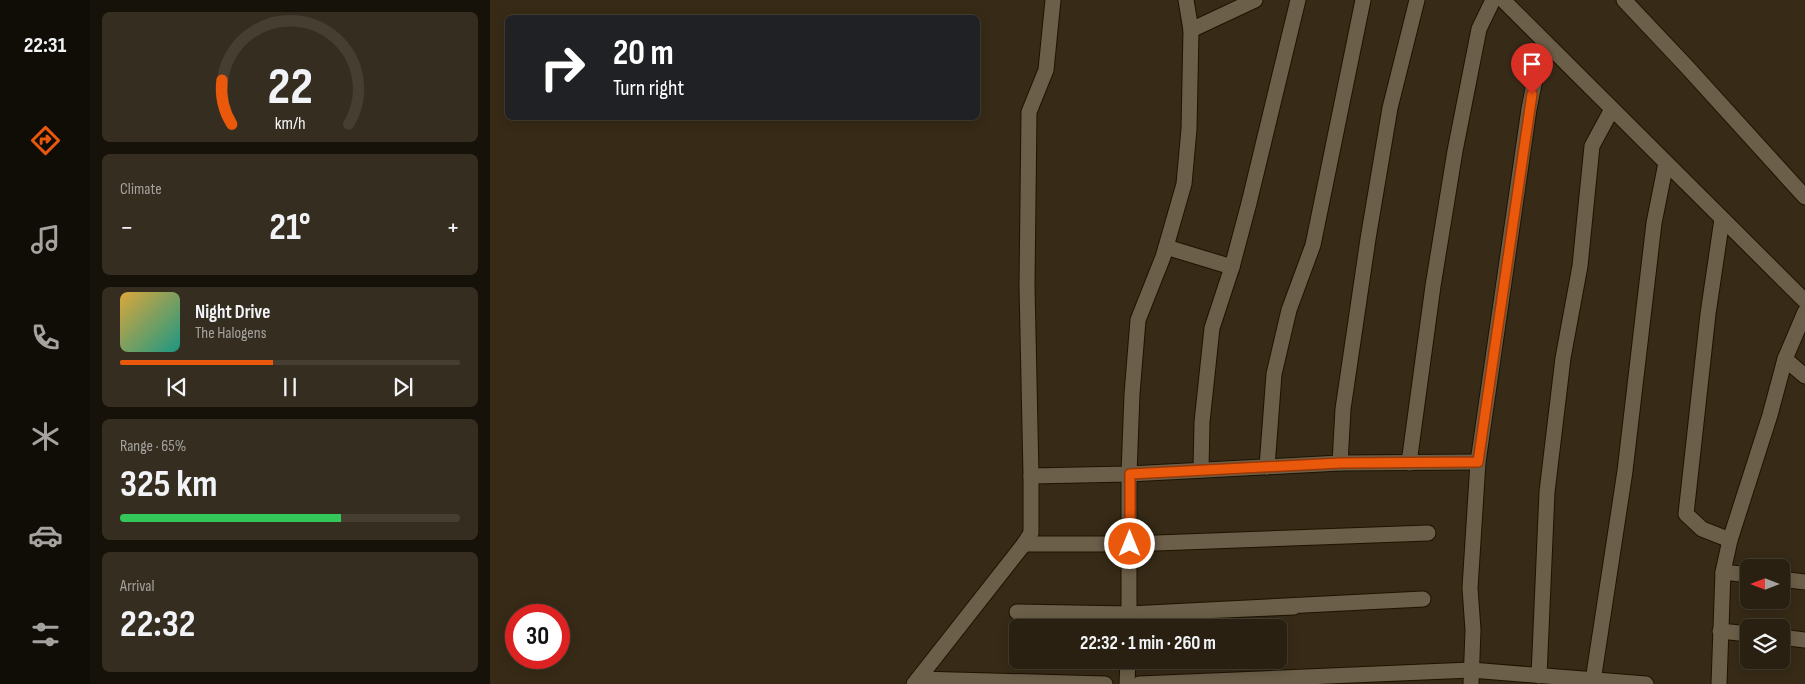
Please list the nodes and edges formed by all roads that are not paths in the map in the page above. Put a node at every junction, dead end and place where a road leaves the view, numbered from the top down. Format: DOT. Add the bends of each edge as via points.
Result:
graph roads {
  1 [pos="1053,0"];
  2 [pos="1186,0"];
  3 [pos="1255,0"];
  4 [pos="1298,0"];
  5 [pos="1363,0"];
  6 [pos="1417,0"];
  7 [pos="1493,0"];
  8 [pos="1504,0"];
  9 [pos="1624,0"];
  10 [pos="1191,30"];
  11 [pos="1547,45"];
  12 [pos="1612,109"];
  13 [pos="1666,163"];
  14 [pos="1805,197"];
  15 [pos="1722,219"];
  16 [pos="1166,247"];
  17 [pos="1232,267"];
  18 [pos="1805,301"];
  19 [pos="1805,312"];
  20 [pos="1785,358"];
  21 [pos="1805,376"];
  22 [pos="1478,462"];
  23 [pos="1340,463"];
  24 [pos="1408,463"];
  25 [pos="1267,467"];
  26 [pos="1201,470"];
  27 [pos="1130,474"];
  28 [pos="1031,476"];
  29 [pos="1428,533"];
  30 [pos="1730,540"];
  31 [pos="1024,544"];
  32 [pos="1130,544"];
  33 [pos="1723,572"];
  34 [pos="1740,574"];
  35 [pos="1790,580"];
  36 [pos="1805,582"];
  37 [pos="1423,599"];
  38 [pos="1294,607"];
  39 [pos="1017,612"];
  40 [pos="1104,619"];
  41 [pos="1129,619"];
  42 [pos="1153,619"];
  43 [pos="1156,619"];
  44 [pos="1720,631"];
  45 [pos="1740,633"];
  46 [pos="1790,638"];
  47 [pos="1805,640"];
  48 [pos="1128,669"];
  49 [pos="1539,676"];
  50 [pos="1471,677"];
  51 [pos="1509,679"];
  52 [pos="1593,681"];
  53 [pos="916,682"];
  54 [pos="1573,682"];
  55 [pos="1105,684"];
  56 [pos="1127,684"];
  57 [pos="1139,684"];
  58 [pos="1645,684"];
  59 [pos="1719,684"];
  1 -- 28 [label="street" via="1046,70 1029,112 1027,286"];
  2 -- 10 [label="street"];
  3 -- 10 [label="street"];
  4 -- 17 [label="street"];
  5 -- 25 [label="street" via="1313,245 1289,310 1274,374"];
  6 -- 23 [label="street" via="1390,108 1368,239 1343,409"];
  7 -- 24 [label="street" via="1479,29 1455,152"];
  8 -- 11 [label="street"];
  9 -- 14 [label="street"];
  10 -- 16 [label="street" via="1184,184"];
  11 -- 12 [label="street"];
  11 -- 22 [label="street" via="1538,64 1529,109"];
  12 -- 13 [label="street"];
  12 -- 49 [label="street" via="1592,146 1580,266 1563,358 1547,492"];
  13 -- 15 [label="street"];
  13 -- 52 [label="street" via="1654,224 1625,470"];
  15 -- 18 [label="street"];
  15 -- 30 [label="street" via="1686,514 1702,529"];
  16 -- 17 [label="street"];
  16 -- 27 [label="street" via="1138,320"];
  17 -- 26 [label="street" via="1212,328 1202,422"];
  19 -- 20 [label="street"];
  20 -- 21 [label="street"];
  20 -- 30 [label="street"];
  22 -- 24 [label="street"];
  22 -- 50 [label="street" via="1470,588 1474,630"];
  23 -- 24 [label="street"];
  23 -- 25 [label="street"];
  25 -- 26 [label="street"];
  26 -- 27 [label="street"];
  27 -- 28 [label="street"];
  27 -- 32 [label="street"];
  28 -- 31 [label="street" via="1031,533"];
  29 -- 32 [label="street"];
  30 -- 33 [label="street"];
  31 -- 32 [label="street"];
  31 -- 53 [label="street"];
  32 -- 41 [label="street"];
  33 -- 34 [label="street"];
  33 -- 44 [label="street"];
  35 -- 36 [label="street"];
  37 -- 43 [label="street"];
  38 -- 42 [label="street"];
  39 -- 40 [label="street"];
  44 -- 45 [label="street"];
  44 -- 59 [label="street"];
  46 -- 47 [label="street"];
  48 -- 56 [label="street"];
  49 -- 51 [label="street"];
  49 -- 54 [label="street"];
  50 -- 51 [label="street"];
  50 -- 57 [label="street"];
  52 -- 54 [label="street"];
  52 -- 58 [label="street"];
  53 -- 55 [label="street"];
}
